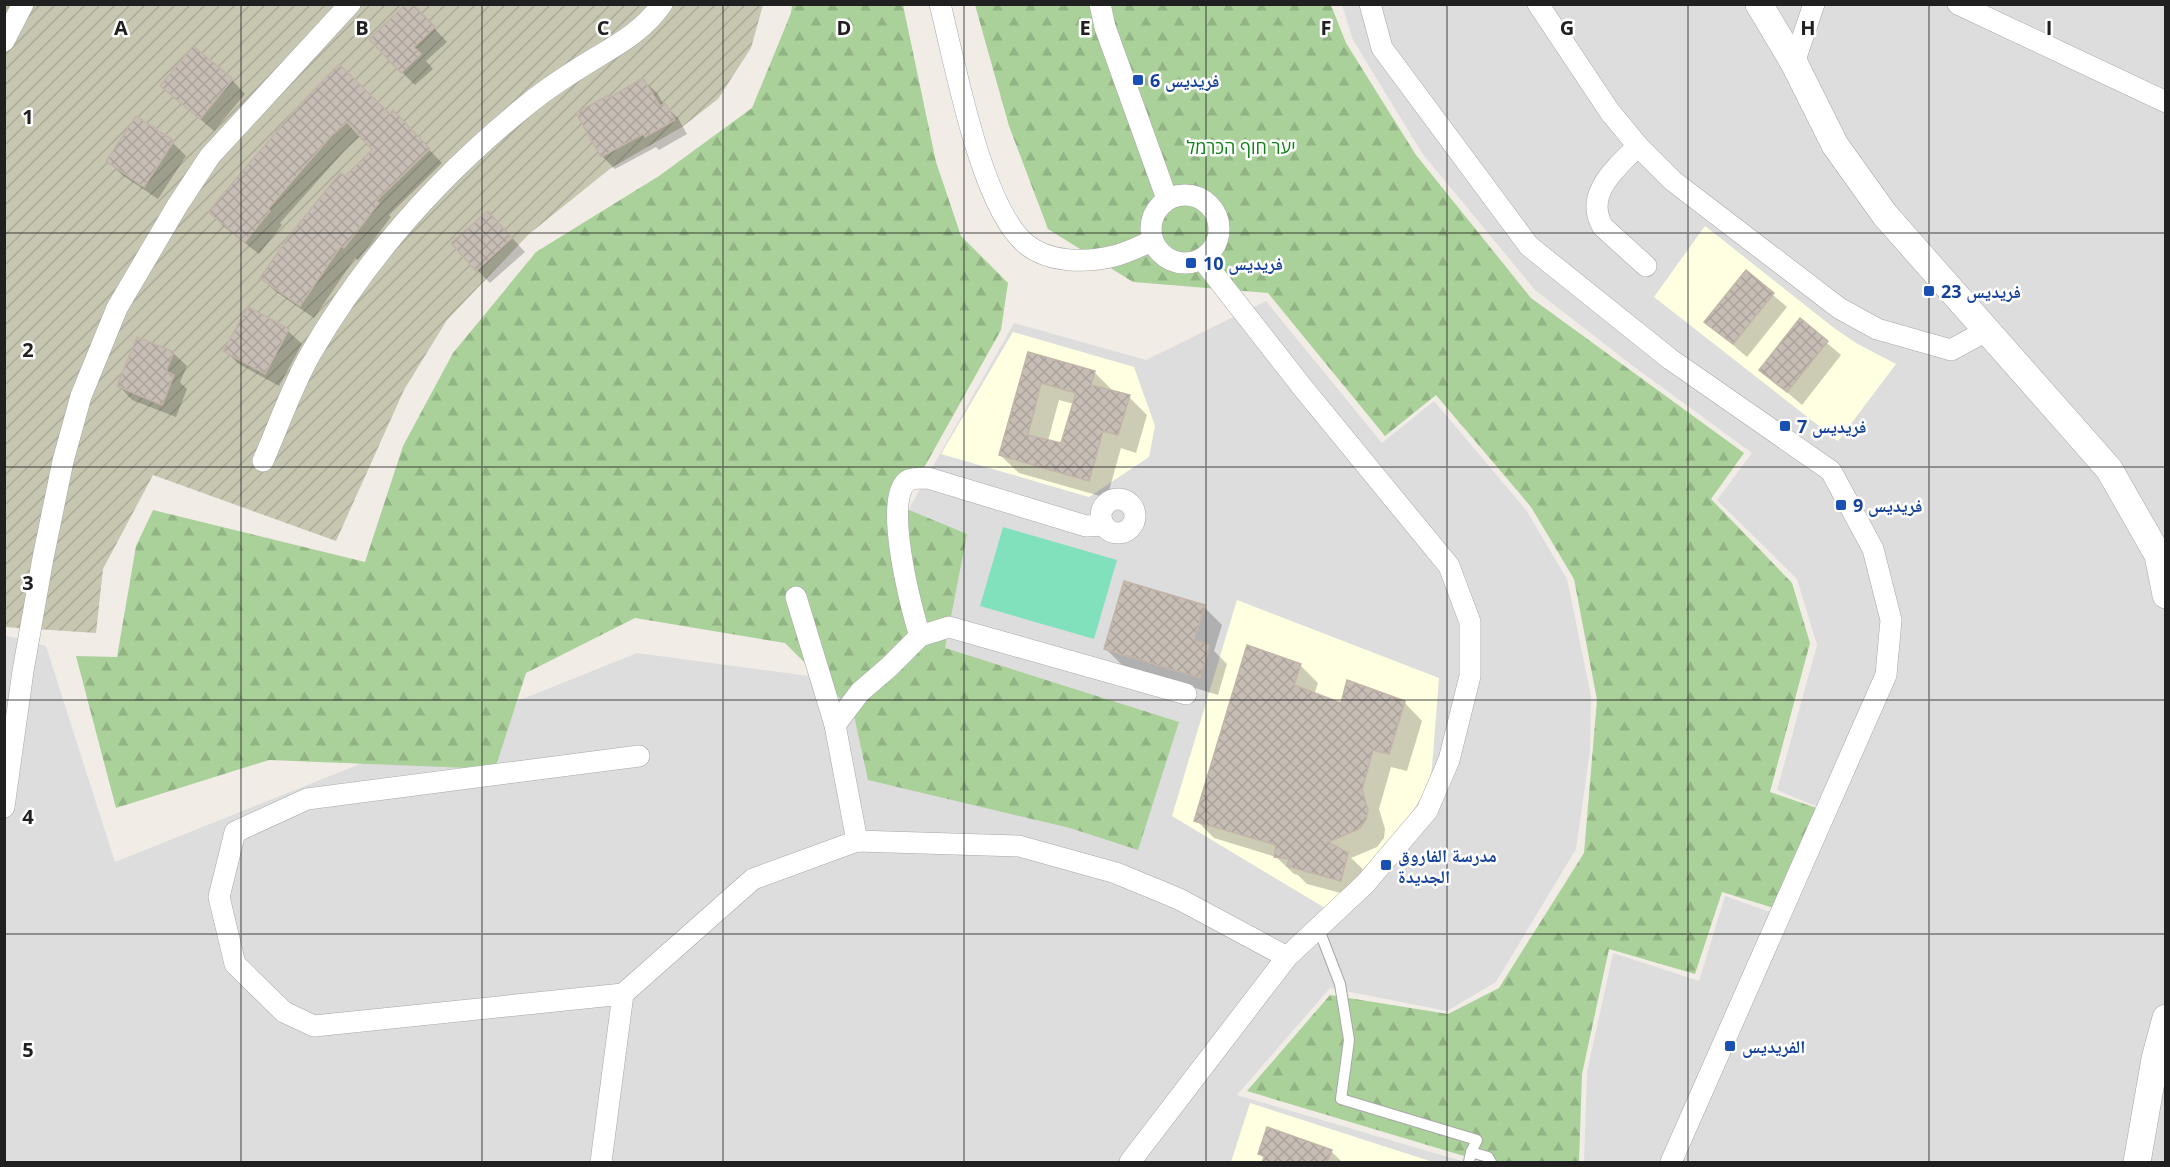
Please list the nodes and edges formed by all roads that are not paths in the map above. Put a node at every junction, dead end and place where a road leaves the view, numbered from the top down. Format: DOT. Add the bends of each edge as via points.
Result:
graph roads {
  1 [pos="23,4"];
  2 [pos="350,4"];
  3 [pos="662,4"];
  4 [pos="940,4"];
  5 [pos="1100,4"];
  6 [pos="1370,4"];
  7 [pos="1538,4"];
  8 [pos="1759,4"];
  9 [pos="1814,4"];
  10 [pos="1958,4"];
  11 [pos="4,41"];
  12 [pos="1794,63"];
  13 [pos="2166,102"];
  14 [pos="1638,146"];
  15 [pos="1167,199"];
  16 [pos="1152,241"];
  17 [pos="1202,259"];
  18 [pos="1646,266"];
  19 [pos="1986,331"];
  20 [pos="263,461"];
  21 [pos="1104,525"];
  22 [pos="2166,595"];
  23 [pos="796,597"];
  24 [pos="920,636"];
  25 [pos="1186,694"];
  26 [pos="835,725"];
  27 [pos="639,756"];
  28 [pos="4,807"];
  29 [pos="857,841"];
  30 [pos="1318,927"];
  31 [pos="1287,957"];
  32 [pos="623,994"];
  33 [pos="2166,1018"];
  34 [pos="2160,1060"];
  35 [pos="1470,1157"];
  36 [pos="601,1162"];
  37 [pos="1130,1162"];
  38 [pos="1491,1162"];
  39 [pos="1671,1162"];
  40 [pos="2137,1162"];
  1 -- 11 [label="street"];
  2 -- 28 [label="street" via="210,156 117,308 81,396 63,461 42,558"];
  3 -- 20 [label="street" via="626,41 582,66 529,104 471,153 418,206 376,256 309,355"];
  4 -- 16 [label="street" via="980,159 996,201 1026,245 1048,255 1089,260 1115,256"];
  5 -- 15 [label="street"];
  6 -- 39 [label="street" via="1382,48 1529,246 1670,360 1831,471 1873,549 1891,620 1886,675"];
  7 -- 14 [label="street" via="1610,112"];
  8 -- 12 [label="street"];
  9 -- 12 [label="street"];
  10 -- 13 [label="street"];
  12 -- 19 [label="street" via="1835,145 1878,206"];
  14 -- 18 [label="street" via="1604,182 1597,208 1603,227"];
  14 -- 19 [label="street" via="1673,181 1839,308 1877,329 1951,350"];
  15 -- 16 [label="street" via="1152,217"];
  15 -- 17 [label="street" via="1188,194 1208,203 1214,212 1219,232 1216,243"];
  16 -- 17 [label="street" via="1167,259 1178,263"];
  17 -- 30 [label="street" via="1449,566 1470,622 1470,676 1449,760 1427,812 1365,884"];
  19 -- 22 [label="street" via="2109,469 2158,555"];
  21 -- 24 [label="street" via="1086,526 928,478 909,480 900,497 897,535"];
  23 -- 26 [label="street"];
  24 -- 25 [label="street" via="949,627"];
  24 -- 26 [label="street" via="860,692"];
  26 -- 29 [label="street"];
  27 -- 32 [label="street" via="307,799 235,832 219,897 235,964 284,1012 314,1026"];
  29 -- 31 [label="street" via="1019,846 1116,873 1169,895"];
  29 -- 32 [label="street" via="753,879"];
  30 -- 31 [label="street"];
  30 -- 35 [label="lane" via="1340,984 1349,1040 1341,1099 1477,1140"];
  31 -- 37 [label="street"];
  32 -- 36 [label="street"];
  33 -- 34 [label="street"];
  34 -- 40 [label="street"];
  35 -- 38 [label="lane" via="1488,1157"];
}
